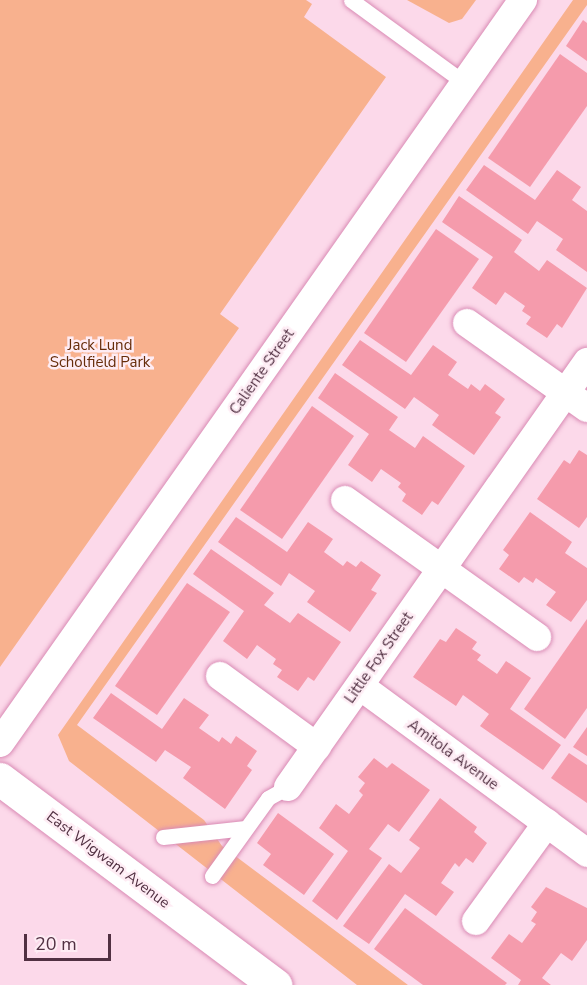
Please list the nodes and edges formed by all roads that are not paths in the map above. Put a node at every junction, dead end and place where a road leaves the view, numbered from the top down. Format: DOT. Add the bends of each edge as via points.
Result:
graph roads {
  1 [pos="351,0"];
  2 [pos="524,0"];
  3 [pos="465,83"];
  4 [pos="467,323"];
  5 [pos="587,362"];
  6 [pos="576,400"];
  7 [pos="345,501"];
  8 [pos="442,569"];
  9 [pos="537,637"];
  10 [pos="220,676"];
  11 [pos="360,686"];
  12 [pos="0,743"];
  13 [pos="317,747"];
  14 [pos="0,779"];
  15 [pos="288,787"];
  16 [pos="547,823"];
  17 [pos="246,828"];
  18 [pos="163,837"];
  19 [pos="587,853"];
  20 [pos="212,876"];
  21 [pos="476,921"];
  22 [pos="274,985"];
  1 -- 3 [label="lane"];
  2 -- 3 [label="street, Caliente Street"];
  3 -- 12 [label="street, Caliente Street"];
  4 -- 6 [label="street"];
  5 -- 6 [label="street, Little Fox Street"];
  6 -- 8 [label="street, Little Fox Street"];
  7 -- 8 [label="street"];
  8 -- 9 [label="street"];
  8 -- 11 [label="street, Little Fox Street"];
  10 -- 13 [label="street"];
  11 -- 13 [label="street, Little Fox Street"];
  11 -- 16 [label="street, Amitola Avenue"];
  13 -- 15 [label="street, Little Fox Street"];
  14 -- 22 [label="main road, East Wigwam Avenue"];
  15 -- 17 [label="lane" via="268,798"];
  16 -- 19 [label="street, Amitola Avenue"];
  16 -- 21 [label="street"];
  17 -- 18 [label="lane"];
  17 -- 20 [label="lane"];
}
